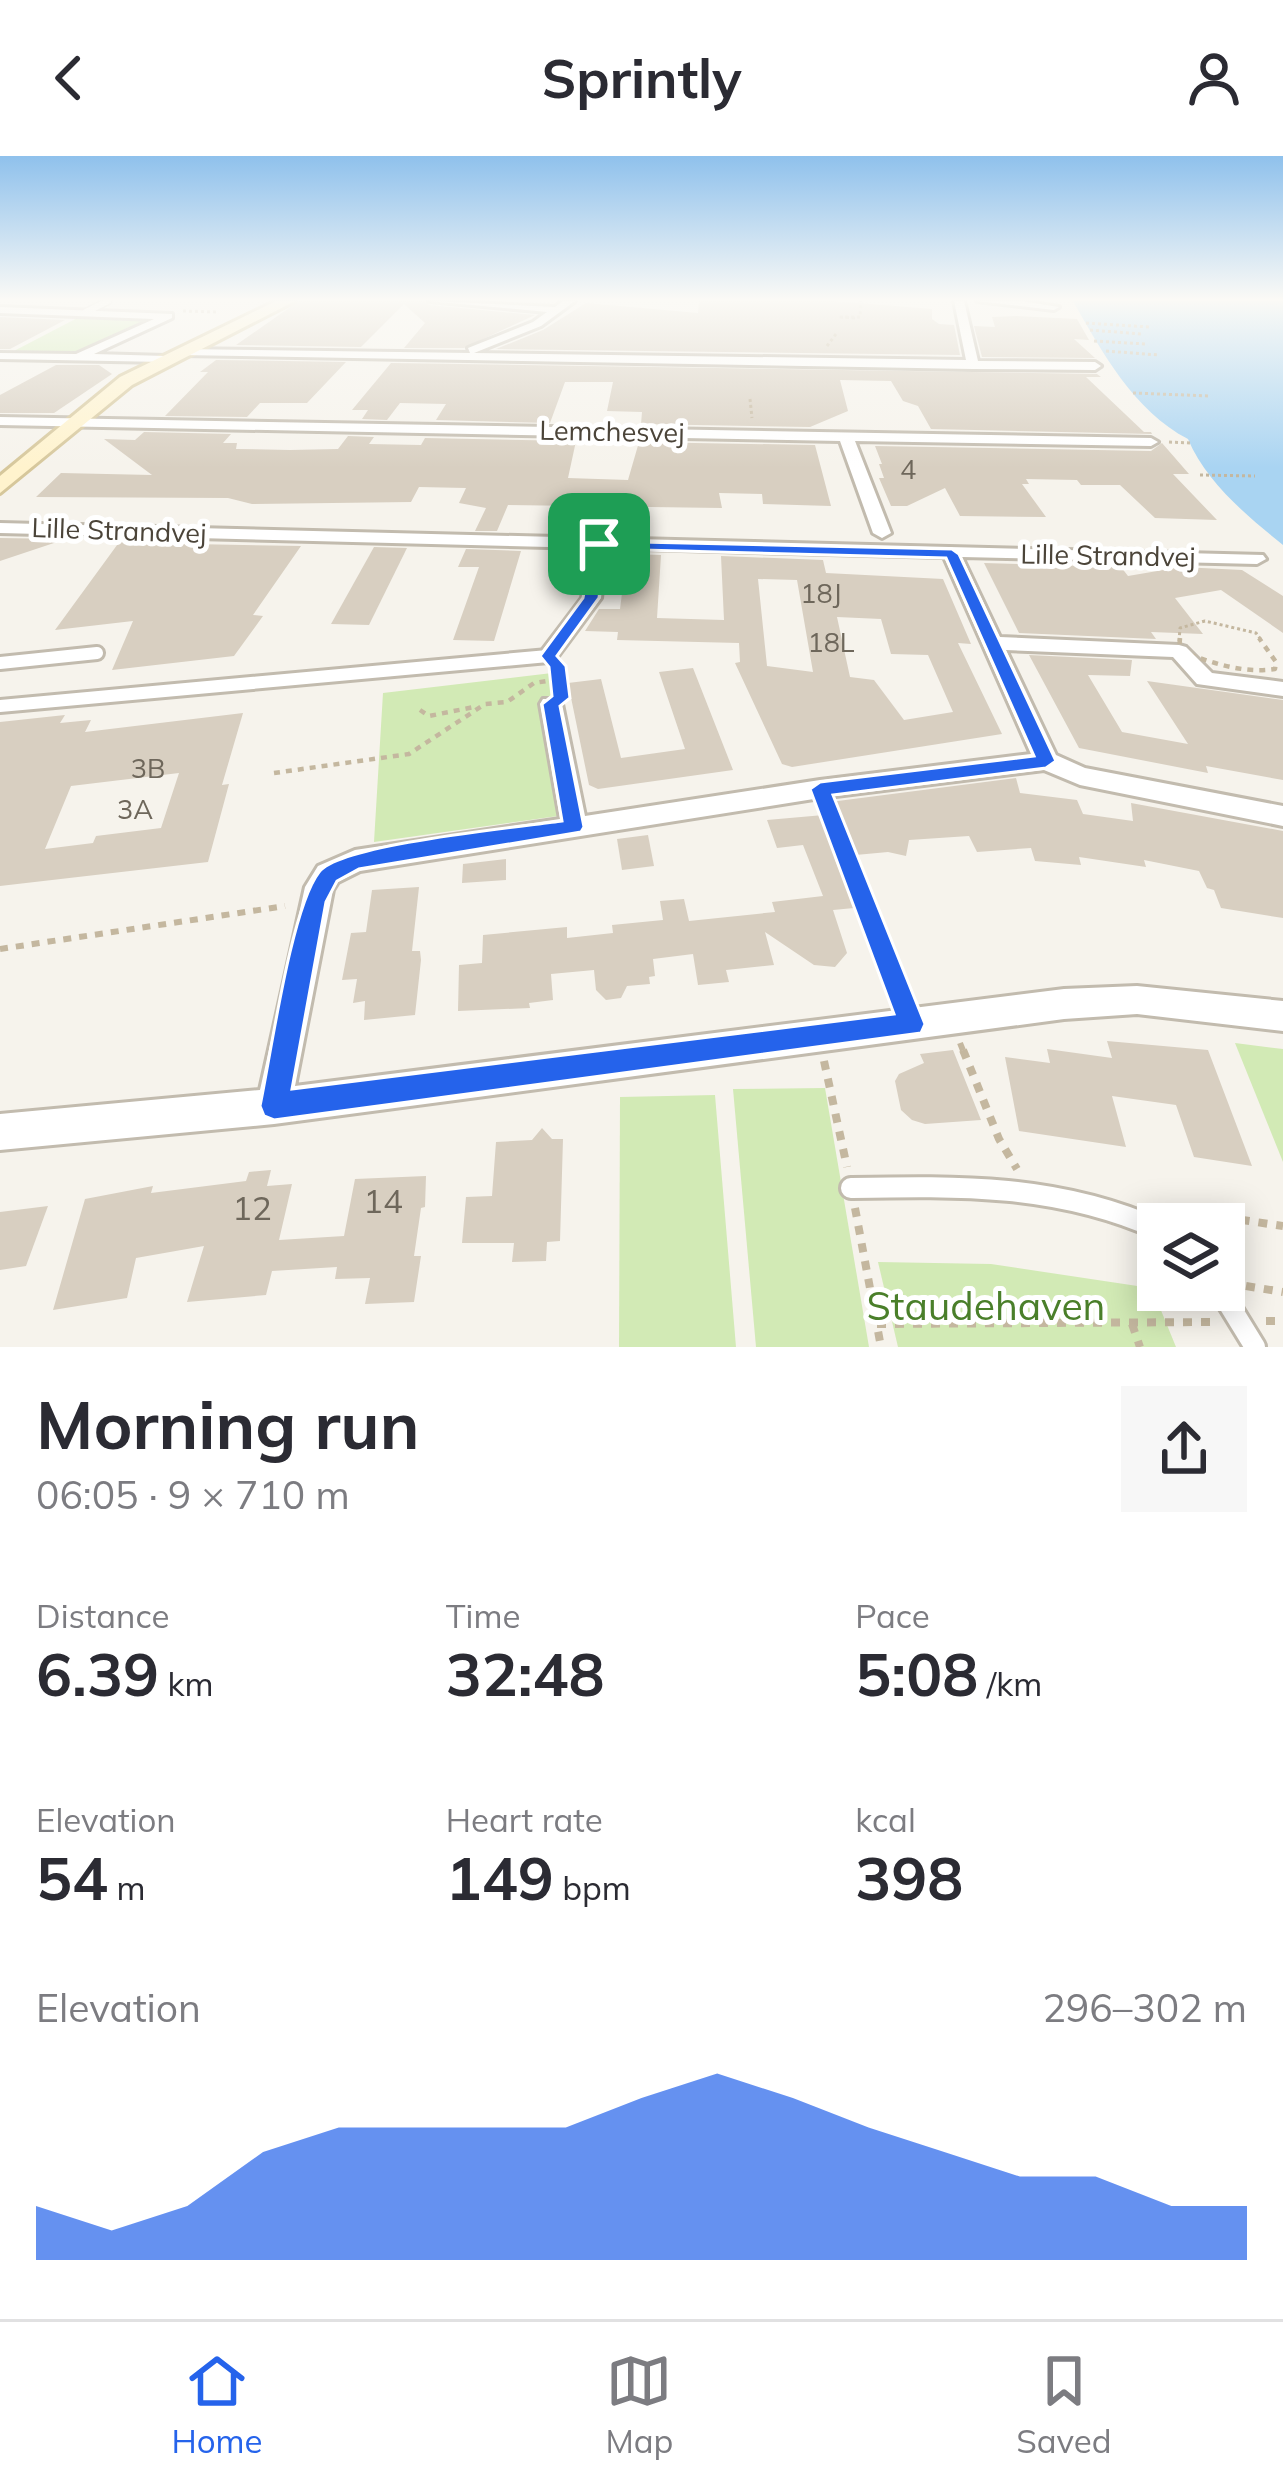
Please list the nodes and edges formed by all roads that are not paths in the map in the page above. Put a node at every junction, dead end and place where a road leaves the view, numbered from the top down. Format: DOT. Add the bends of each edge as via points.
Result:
graph roads {
  1 [pos="22,357"];
  2 [pos="79,357"];
  3 [pos="146,357"];
  4 [pos="173,357"];
  5 [pos="486,357"];
  6 [pos="971,357"];
  7 [pos="76,358"];
  8 [pos="973,365"];
  9 [pos="1095,366"];
  10 [pos="0,421"];
  11 [pos="74,421"];
  12 [pos="846,437"];
  13 [pos="1151,442"];
  14 [pos="0,487"];
  15 [pos="0,528"];
  16 [pos="882,533"];
  17 [pos="599,544"];
  18 [pos="952,554"];
  19 [pos="1257,559"];
  20 [pos="993,643"];
  21 [pos="97,653"];
  22 [pos="548,656"];
  23 [pos="0,663"];
  24 [pos="1283,689"];
  25 [pos="551,704"];
  26 [pos="0,706"];
  27 [pos="1046,761"];
  28 [pos="1283,816"];
  29 [pos="574,827"];
  30 [pos="1283,1016"];
  31 [pos="274,1106"];
  32 [pos="0,1132"];
  33 [pos="851,1188"];
  34 [pos="1137,1218"];
  35 [pos="1235,1311"];
  36 [pos="1255,1347"];
  1 -- 7 [label="street"];
  2 -- 7 [label="street"];
  3 -- 7 [label="street"];
  4 -- 11 [label="main road"];
  5 -- 8 [label="street"];
  6 -- 8 [label="street"];
  8 -- 9 [label="street"];
  10 -- 11 [label="street, Lemchesvej"];
  11 -- 12 [label="street, Lemchesvej"];
  11 -- 14 [label="main road"];
  12 -- 13 [label="street, Lemchesvej"];
  12 -- 16 [label="street"];
  15 -- 17 [label="street, Lille Strandvej"];
  17 -- 18 [label="street, Lille Strandvej"];
  17 -- 22 [label="street" via="591,598"];
  18 -- 19 [label="street, Lille Strandvej"];
  18 -- 20 [label="street"];
  20 -- 24 [label="street" via="1179,650 1205,679"];
  20 -- 27 [label="street"];
  21 -- 23 [label="lane"];
  22 -- 26 [label="lane"];
  25 -- 29 [label="street"];
  27 -- 28 [label="street" via="1080,776"];
  27 -- 29 [label="street"];
  29 -- 31 [label="street" via="355,861 328,874 315,902"];
  30 -- 31 [label="street" via="1137,1000"];
  31 -- 32 [label="street"];
  33 -- 34 [label="lane" via="1023,1187"];
  35 -- 36 [label="lane"];
}
